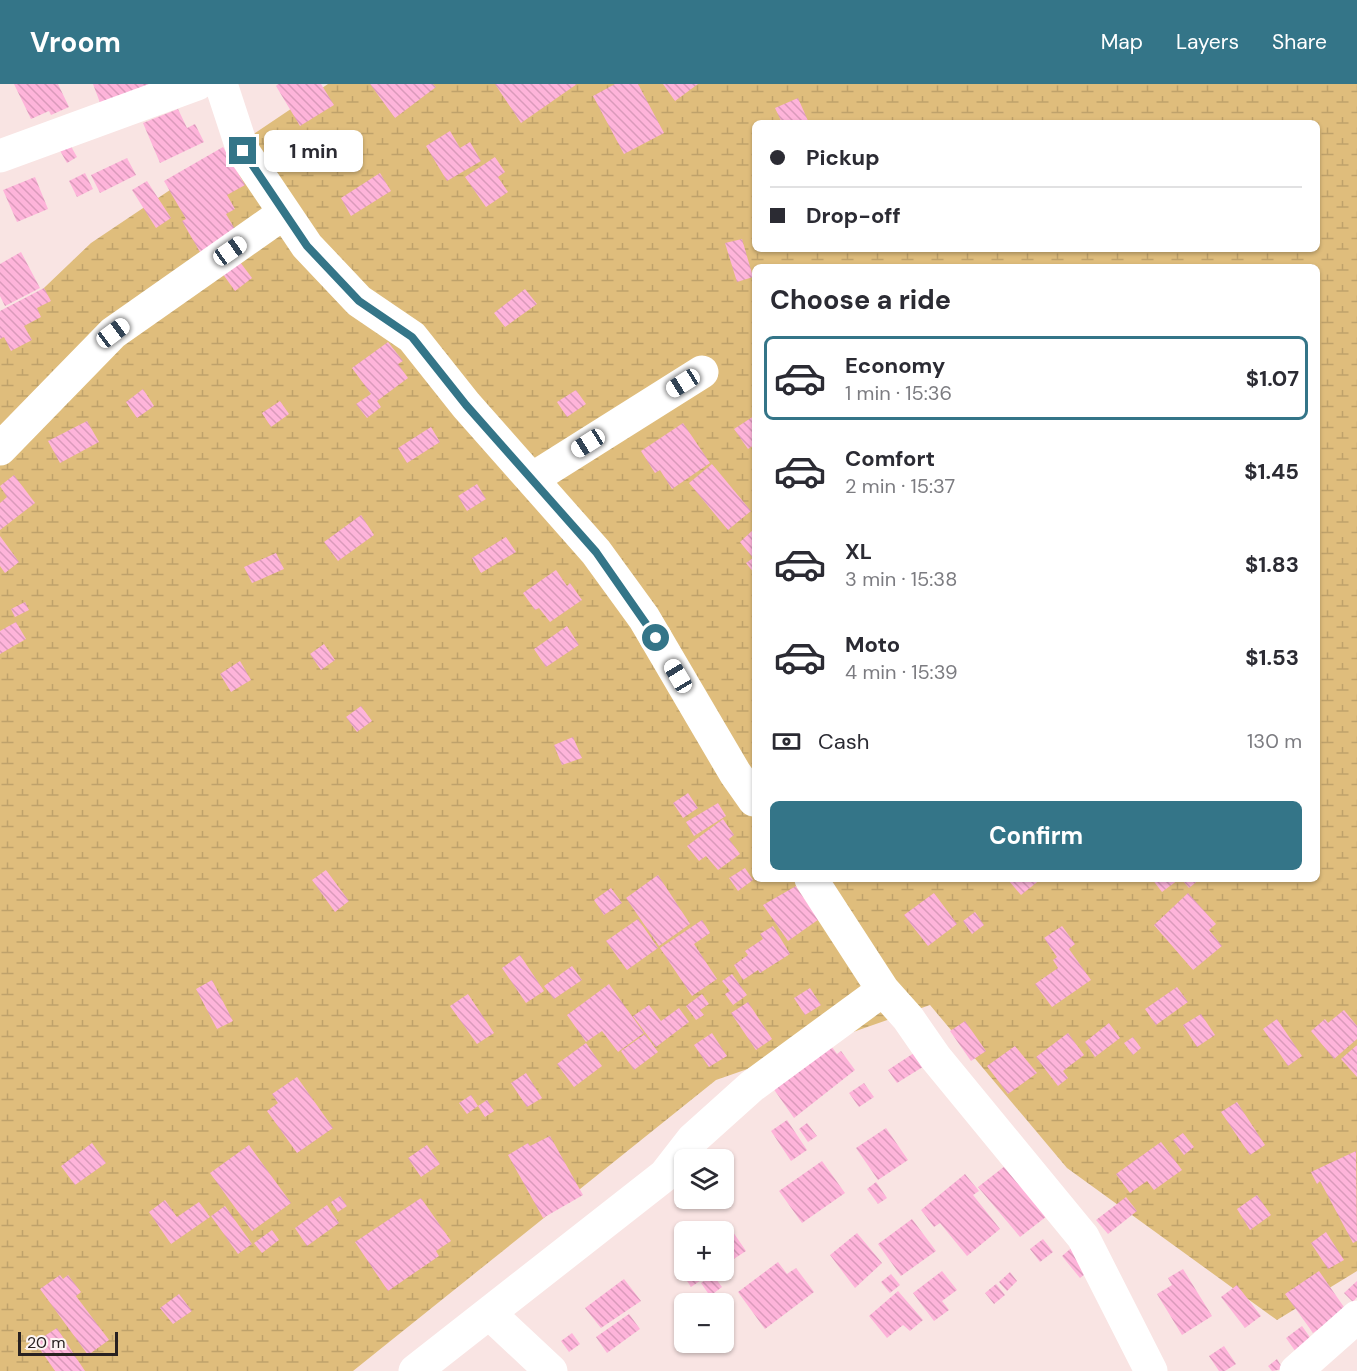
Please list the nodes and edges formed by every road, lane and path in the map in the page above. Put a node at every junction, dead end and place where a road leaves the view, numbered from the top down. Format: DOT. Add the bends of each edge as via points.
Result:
graph roads {
  1 [pos="197,84"];
  2 [pos="220,84"];
  3 [pos="0,156"];
  4 [pos="284,213"];
  5 [pos="702,372"];
  6 [pos="0,449"];
  7 [pos="532,479"];
  8 [pos="752,797"];
  9 [pos="813,882"];
  10 [pos="883,990"];
  11 [pos="489,1313"];
  12 [pos="1357,1317"];
  13 [pos="415,1371"];
  14 [pos="551,1371"];
  15 [pos="1151,1371"];
  16 [pos="1296,1371"];
  1 -- 3 [label="street"];
  2 -- 4 [label="street" via="243,151"];
  4 -- 6 [label="street" via="113,333"];
  4 -- 7 [label="street" via="307,246 359,301 412,337"];
  5 -- 7 [label="street"];
  7 -- 8 [label="street" via="596,552 644,618"];
  9 -- 10 [label="street"];
  10 -- 11 [label="street" via="752,1086 693,1139 665,1175"];
  10 -- 15 [label="street" via="1083,1237"];
  11 -- 13 [label="street"];
  11 -- 14 [label="street"];
  12 -- 16 [label="street"];
}
